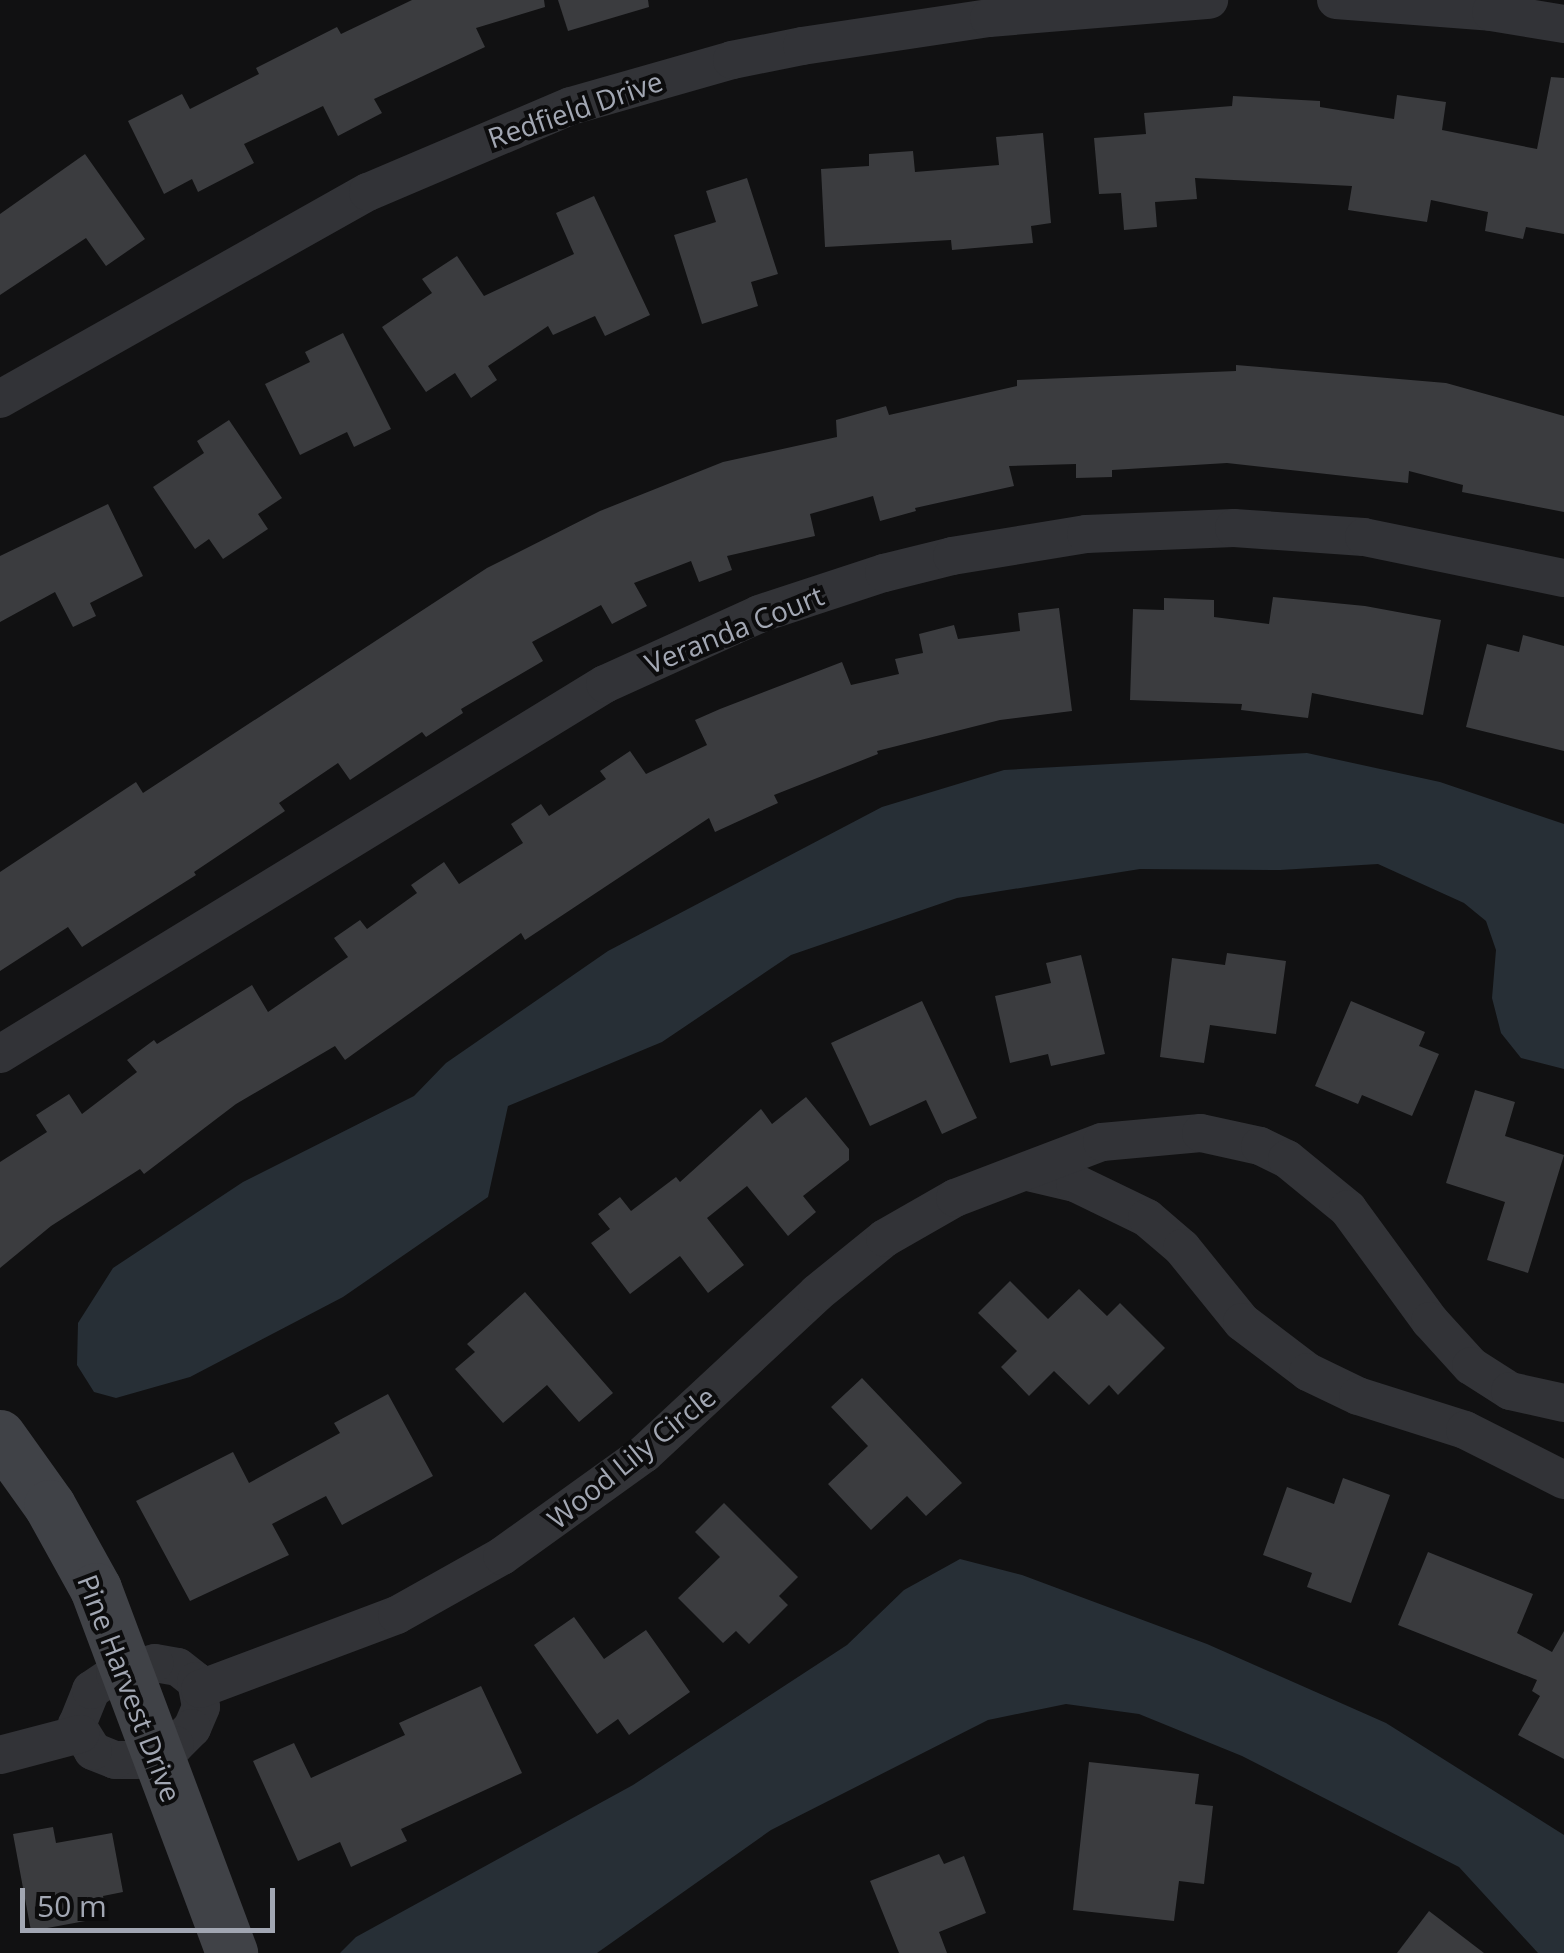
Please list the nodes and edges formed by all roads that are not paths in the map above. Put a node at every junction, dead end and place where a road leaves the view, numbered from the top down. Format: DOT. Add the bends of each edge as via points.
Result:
graph roads {
  1 [pos="1210,0"];
  2 [pos="1336,0"];
  3 [pos="988,9"];
  4 [pos="1564,24"];
  5 [pos="0,399"];
  6 [pos="1564,578"];
  7 [pos="0,1054"];
  8 [pos="1028,1172"];
  9 [pos="1564,1403"];
  10 [pos="0,1436"];
  11 [pos="1564,1480"];
  12 [pos="127,1670"];
  13 [pos="200,1689"];
  14 [pos="80,1734"];
  15 [pos="0,1755"];
  16 [pos="156,1755"];
  17 [pos="232,1953"];
  1 -- 3 [label="street, Redfield Drive"];
  2 -- 4 [label="street"];
  3 -- 5 [label="street, Redfield Drive" via="732,60 503,132 304,226"];
  6 -- 7 [label="street, Veranda Court" via="1381,540 1234,528 1086,534 884,573 759,614 606,684"];
  8 -- 9 [label="street, Wood Lily Circle" via="1080,1148 1146,1135 1201,1133 1260,1146 1310,1174 1348,1209 1471,1366 1510,1392"];
  8 -- 11 [label="street" via="1075,1183 1147,1218 1182,1248 1242,1322 1308,1372 1358,1396 1465,1430"];
  8 -- 13 [label="street, Wood Lily Circle" via="955,1198 884,1238 644,1454 516,1547 397,1615"];
  10 -- 12 [label="street, Pine Harvest Drive" via="74,1547"];
  12 -- 13 [label="street" via="166,1664 188,1672"];
  12 -- 14 [label="street" via="91,1690 78,1715"];
  12 -- 16 [label="street, Pine Harvest Drive"];
  13 -- 16 [label="street" via="192,1728"];
  14 -- 15 [label="street"];
  14 -- 16 [label="street" via="92,1751 114,1760"];
  16 -- 17 [label="street, Pine Harvest Drive"];
}
